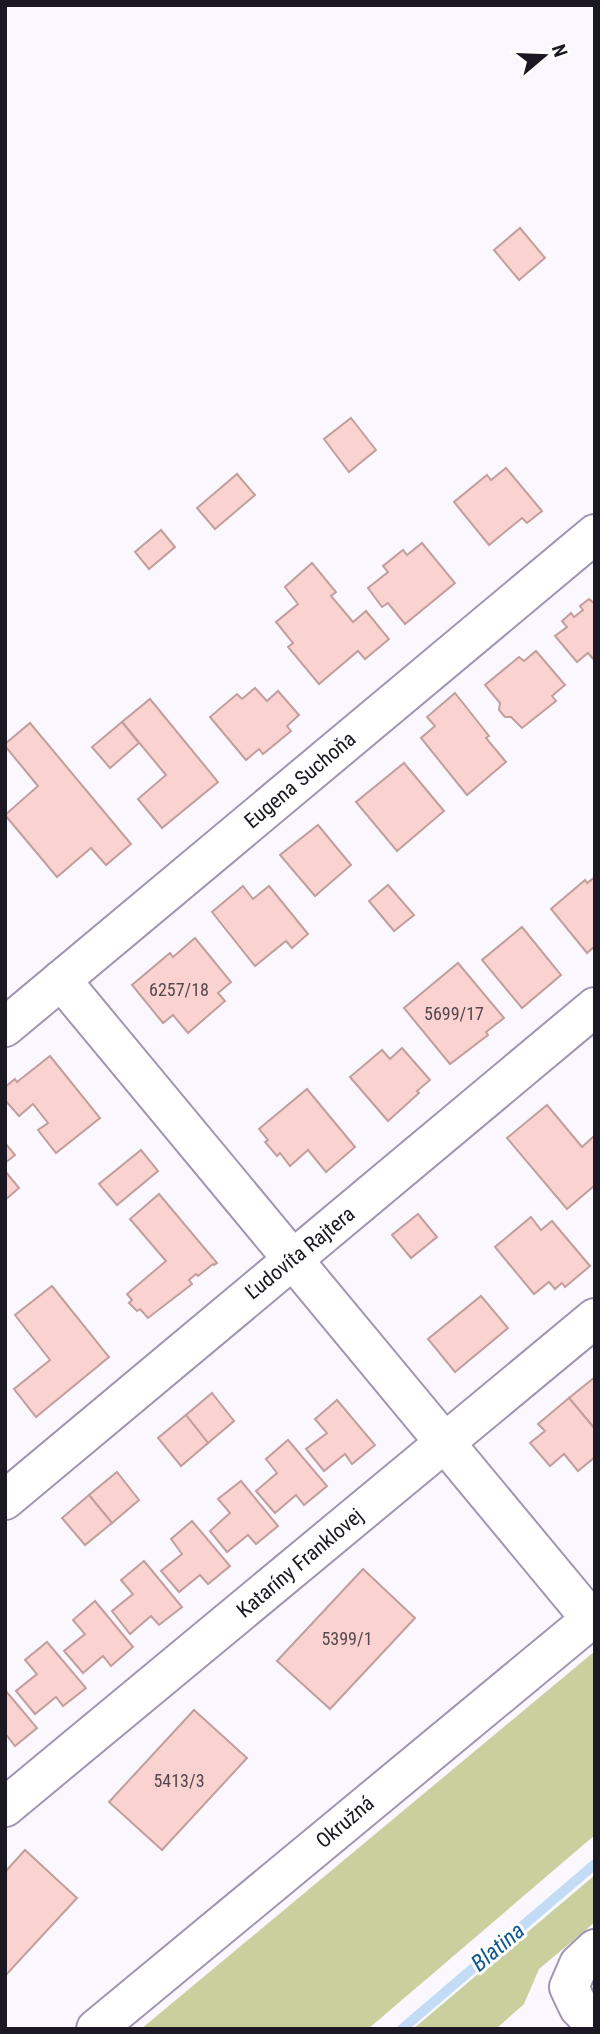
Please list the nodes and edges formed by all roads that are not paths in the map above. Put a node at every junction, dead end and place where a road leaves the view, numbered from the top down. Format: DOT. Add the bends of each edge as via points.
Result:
graph roads {
  1 [pos="595,534"];
  2 [pos="61,980"];
  3 [pos="595,1007"];
  4 [pos="5,1027"];
  5 [pos="293,1259"];
  6 [pos="595,1318"];
  7 [pos="445,1443"];
  8 [pos="5,1500"];
  9 [pos="593,1618"];
  10 [pos="5,1807"];
  11 [pos="595,1950"];
  12 [pos="595,2024"];
  13 [pos="96,2029"];
  1 -- 2 [label="street, Eugena Suchoňa"];
  2 -- 4 [label="street, Eugena Suchoňa"];
  2 -- 5 [label="street"];
  3 -- 5 [label="street, Ľudovíta Rajtera"];
  5 -- 7 [label="street"];
  5 -- 8 [label="street, Ľudovíta Rajtera"];
  6 -- 7 [label="street, Kataríny Franklovej"];
  7 -- 9 [label="street"];
  7 -- 10 [label="street, Kataríny Franklovej"];
  9 -- 13 [label="street, Okružná"];
  11 -- 12 [label="street" via="579,1964 569,1987 579,2008"];
}
